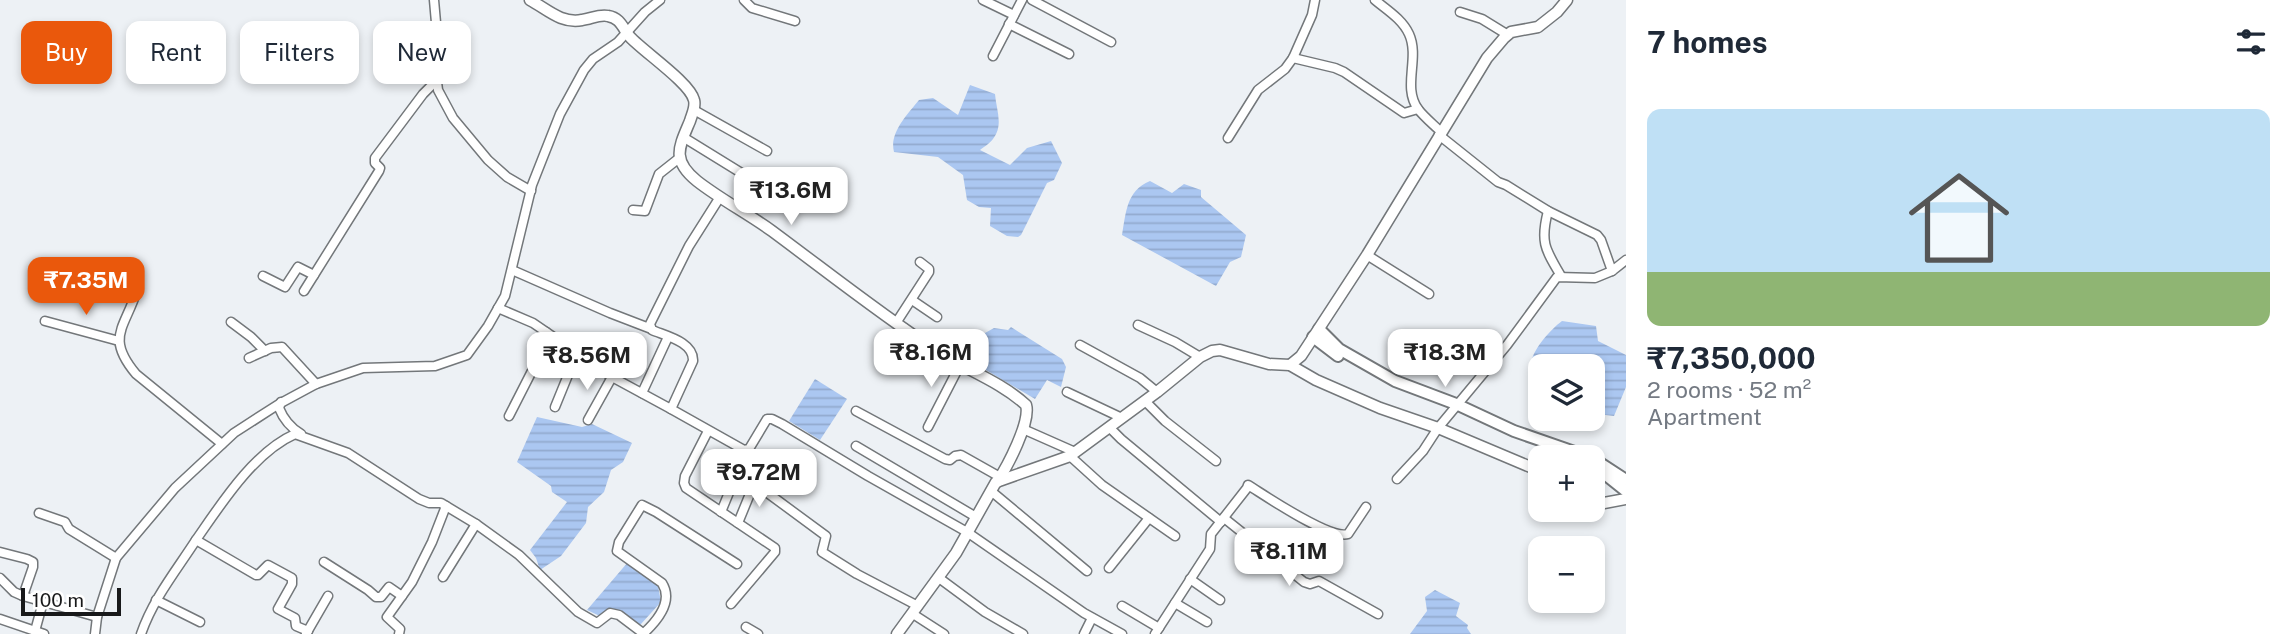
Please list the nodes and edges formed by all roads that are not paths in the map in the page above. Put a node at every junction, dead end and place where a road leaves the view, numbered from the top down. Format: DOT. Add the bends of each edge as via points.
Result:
graph roads {
  1 [pos="434,0"];
  2 [pos="530,0"];
  3 [pos="660,0"];
  4 [pos="744,0"];
  5 [pos="983,0"];
  6 [pos="1022,0"];
  7 [pos="1032,0"];
  8 [pos="1315,0"];
  9 [pos="1375,0"];
  10 [pos="1567,0"];
  11 [pos="1460,12"];
  12 [pos="1012,20"];
  13 [pos="436,21"];
  14 [pos="795,21"];
  15 [pos="626,32"];
  16 [pos="1508,35"];
  17 [pos="1111,42"];
  18 [pos="1069,54"];
  19 [pos="993,56"];
  20 [pos="1293,58"];
  21 [pos="433,84"];
  22 [pos="438,84"];
  23 [pos="1418,109"];
  24 [pos="694,110"];
  25 [pos="1440,133"];
  26 [pos="683,137"];
  27 [pos="1228,138"];
  28 [pos="767,150"];
  29 [pos="678,159"];
  30 [pos="743,174"];
  31 [pos="531,191"];
  32 [pos="720,197"];
  33 [pos="633,210"];
  34 [pos="1548,211"];
  35 [pos="1367,255"];
  36 [pos="1626,260"];
  37 [pos="920,262"];
  38 [pos="512,270"];
  39 [pos="1612,271"];
  40 [pos="314,275"];
  41 [pos="263,276"];
  42 [pos="1561,276"];
  43 [pos="126,286"];
  44 [pos="304,291"];
  45 [pos="1429,294"];
  46 [pos="912,300"];
  47 [pos="498,308"];
  48 [pos="937,317"];
  49 [pos="45,321"];
  50 [pos="231,322"];
  51 [pos="1138,325"];
  52 [pos="900,326"];
  53 [pos="649,328"];
  54 [pos="546,332"];
  55 [pos="1316,333"];
  56 [pos="668,337"];
  57 [pos="119,341"];
  58 [pos="1080,345"];
  59 [pos="265,351"];
  60 [pos="577,354"];
  61 [pos="1200,357"];
  62 [pos="250,358"];
  63 [pos="885,358"];
  64 [pos="960,365"];
  65 [pos="1290,365"];
  66 [pos="611,377"];
  67 [pos="316,384"];
  68 [pos="1067,392"];
  69 [pos="1157,392"];
  70 [pos="642,393"];
  71 [pos="1145,401"];
  72 [pos="282,402"];
  73 [pos="555,407"];
  74 [pos="1454,407"];
  75 [pos="671,409"];
  76 [pos="856,411"];
  77 [pos="509,416"];
  78 [pos="1122,418"];
  79 [pos="588,420"];
  80 [pos="928,427"];
  81 [pos="1109,427"];
  82 [pos="1438,428"];
  83 [pos="1023,429"];
  84 [pos="708,431"];
  85 [pos="303,435"];
  86 [pos="222,444"];
  87 [pos="1534,445"];
  88 [pos="1555,445"];
  89 [pos="856,446"];
  90 [pos="746,451"];
  91 [pos="1072,454"];
  92 [pos="1216,461"];
  93 [pos="1528,466"];
  94 [pos="1605,466"];
  95 [pos="1605,474"];
  96 [pos="1397,479"];
  97 [pos="1626,480"];
  98 [pos="754,484"];
  99 [pos="996,484"];
  100 [pos="1626,491"];
  101 [pos="769,494"];
  102 [pos="1626,499"];
  103 [pos="1605,503"];
  104 [pos="446,506"];
  105 [pos="1366,507"];
  106 [pos="721,512"];
  107 [pos="39,513"];
  108 [pos="975,517"];
  109 [pos="1149,518"];
  110 [pos="1222,520"];
  111 [pos="738,523"];
  112 [pos="476,524"];
  113 [pos="967,532"];
  114 [pos="1175,536"];
  115 [pos="196,540"];
  116 [pos="0,552"];
  117 [pos="116,558"];
  118 [pos="324,562"];
  119 [pos="737,564"];
  120 [pos="1109,568"];
  121 [pos="1087,571"];
  122 [pos="443,577"];
  123 [pos="0,578"];
  124 [pos="939,578"];
  125 [pos="1190,579"];
  126 [pos="23,596"];
  127 [pos="328,596"];
  128 [pos="402,596"];
  129 [pos="156,600"];
  130 [pos="1220,600"];
  131 [pos="43,602"];
  132 [pos="1175,603"];
  133 [pos="731,604"];
  134 [pos="1122,606"];
  135 [pos="915,610"];
  136 [pos="1378,614"];
  137 [pos="97,617"];
  138 [pos="1092,618"];
  139 [pos="1,619"];
  140 [pos="200,622"];
  141 [pos="1207,622"];
  142 [pos="746,626"];
  143 [pos="1157,631"];
  144 [pos="40,633"];
  145 [pos="307,633"];
  146 [pos="95,634"];
  147 [pos="141,634"];
  148 [pos="399,634"];
  149 [pos="644,634"];
  150 [pos="758,634"];
  151 [pos="897,634"];
  152 [pos="944,634"];
  153 [pos="1023,634"];
  154 [pos="1084,634"];
  155 [pos="1122,634"];
  1 -- 13 [label="street"];
  2 -- 15 [label="street" via="564,20 608,16"];
  3 -- 15 [label="street"];
  4 -- 14 [label="street" via="752,8"];
  5 -- 12 [label="street"];
  6 -- 12 [label="street"];
  7 -- 17 [label="street"];
  8 -- 20 [label="street"];
  9 -- 23 [label="street" via="1410,35 1414,59 1411,88"];
  10 -- 16 [label="street" via="1538,27"];
  11 -- 16 [label="street"];
  12 -- 18 [label="street"];
  12 -- 19 [label="street"];
  15 -- 24 [label="street" via="691,95"];
  15 -- 31 [label="street" via="584,70 560,114"];
  16 -- 25 [label="street" via="1487,58"];
  20 -- 23 [label="street" via="1345,72 1404,113"];
  20 -- 27 [label="street" via="1258,90"];
  21 -- 40 [label="street" via="375,158 379,171"];
  22 -- 31 [label="street" via="453,118 482,152 507,177"];
  23 -- 25 [label="street"];
  24 -- 26 [label="street"];
  24 -- 28 [label="street"];
  25 -- 34 [label="street" via="1498,182"];
  25 -- 35 [label="street"];
  26 -- 29 [label="street"];
  26 -- 30 [label="street"];
  29 -- 32 [label="street" via="695,180"];
  29 -- 33 [label="street" via="659,174 645,211"];
  31 -- 38 [label="street"];
  32 -- 52 [label="street"];
  32 -- 53 [label="street" via="689,246"];
  34 -- 39 [label="street" via="1600,237"];
  34 -- 42 [label="street" via="1542,232 1547,253"];
  35 -- 45 [label="street"];
  35 -- 55 [label="street"];
  36 -- 39 [label="street"];
  37 -- 46 [label="street" via="929,272"];
  38 -- 47 [label="street"];
  38 -- 53 [label="street"];
  39 -- 42 [label="street" via="1595,278"];
  40 -- 41 [label="street" via="298,267 283,287"];
  40 -- 44 [label="street"];
  42 -- 74 [label="street"];
  43 -- 57 [label="street" via="136,293"];
  46 -- 48 [label="street"];
  46 -- 52 [label="street"];
  47 -- 54 [label="street"];
  47 -- 67 [label="street" via="467,355 435,366 363,368"];
  49 -- 57 [label="street"];
  50 -- 59 [label="street"];
  51 -- 61 [label="street"];
  52 -- 63 [label="street"];
  52 -- 64 [label="street"];
  53 -- 56 [label="street"];
  54 -- 60 [label="street"];
  54 -- 77 [label="street"];
  55 -- 65 [label="street"];
  55 -- 74 [label="main road" via="1367,366"];
  56 -- 70 [label="street"];
  56 -- 75 [label="street" via="693,353"];
  57 -- 86 [label="street" via="136,374"];
  58 -- 69 [label="street" via="1125,368"];
  59 -- 62 [label="street"];
  59 -- 67 [label="street" via="282,347"];
  60 -- 66 [label="street"];
  60 -- 73 [label="street"];
  61 -- 65 [label="street" via="1220,349 1269,364"];
  61 -- 69 [label="street"];
  64 -- 80 [label="street"];
  64 -- 83 [label="street" via="1026,405"];
  65 -- 82 [label="street" via="1380,408"];
  66 -- 70 [label="street"];
  66 -- 79 [label="street"];
  67 -- 72 [label="street"];
  68 -- 78 [label="street"];
  69 -- 71 [label="street"];
  70 -- 75 [label="street"];
  71 -- 78 [label="street"];
  71 -- 92 [label="street"];
  72 -- 85 [label="street" via="281,412"];
  72 -- 86 [label="street"];
  74 -- 82 [label="street"];
  74 -- 87 [label="main road"];
  74 -- 88 [label="main road"];
  75 -- 84 [label="street"];
  76 -- 99 [label="street" via="945,459 961,454"];
  78 -- 81 [label="street"];
  81 -- 91 [label="street"];
  81 -- 110 [label="street"];
  82 -- 93 [label="street"];
  82 -- 96 [label="street"];
  83 -- 91 [label="street"];
  83 -- 99 [label="street"];
  84 -- 90 [label="street"];
  84 -- 106 [label="street" via="684,483"];
  85 -- 104 [label="street" via="348,453 419,499"];
  85 -- 115 [label="street" via="285,438 258,461"];
  86 -- 117 [label="street" via="175,488"];
  89 -- 108 [label="street"];
  90 -- 106 [label="street"];
  90 -- 113 [label="street" via="766,419 772,419"];
  91 -- 99 [label="street"];
  91 -- 109 [label="street" via="1102,485"];
  94 -- 97 [label="main road"];
  95 -- 100 [label="main road"];
  98 -- 111 [label="street"];
  99 -- 108 [label="street"];
  99 -- 121 [label="street"];
  101 -- 135 [label="street" via="825,536 822,552"];
  102 -- 103 [label="street"];
  104 -- 112 [label="street"];
  104 -- 128 [label="street"];
  105 -- 110 [label="street" via="1348,534 1339,535 1248,485"];
  106 -- 111 [label="street"];
  107 -- 117 [label="street" via="65,522"];
  108 -- 113 [label="street"];
  109 -- 114 [label="street"];
  109 -- 120 [label="street"];
  110 -- 125 [label="street"];
  110 -- 136 [label="street" via="1304,582 1319,581"];
  111 -- 133 [label="street" via="775,552"];
  112 -- 122 [label="street"];
  112 -- 149 [label="street" via="519,555 578,612 597,623 610,614 619,615"];
  113 -- 124 [label="street"];
  113 -- 138 [label="street"];
  115 -- 129 [label="street"];
  115 -- 145 [label="street" via="256,575 270,565 292,578 278,608 295,618 296,626"];
  116 -- 126 [label="street" via="33,562"];
  117 -- 137 [label="street"];
  118 -- 128 [label="street" via="376,597 389,587"];
  119 -- 149 [label="street" via="642,505 617,551 666,589 664,608"];
  123 -- 126 [label="street"];
  124 -- 135 [label="street"];
  124 -- 153 [label="street"];
  125 -- 130 [label="street"];
  125 -- 132 [label="street"];
  126 -- 131 [label="street"];
  127 -- 145 [label="street"];
  128 -- 148 [label="street" via="387,617 400,629"];
  129 -- 140 [label="street"];
  129 -- 147 [label="street"];
  131 -- 137 [label="street"];
  131 -- 144 [label="street"];
  132 -- 141 [label="street"];
  132 -- 143 [label="street"];
  134 -- 143 [label="street"];
  135 -- 151 [label="street"];
  135 -- 152 [label="street"];
  137 -- 146 [label="street"];
  138 -- 154 [label="street"];
  138 -- 155 [label="street"];
  139 -- 144 [label="street"];
  142 -- 150 [label="street"];
}
